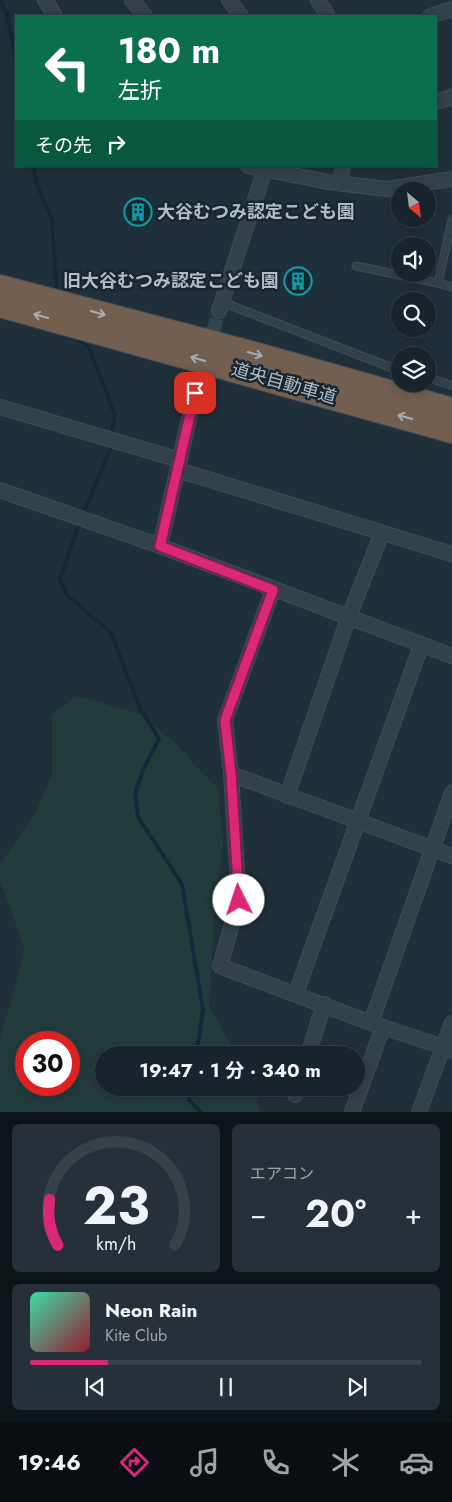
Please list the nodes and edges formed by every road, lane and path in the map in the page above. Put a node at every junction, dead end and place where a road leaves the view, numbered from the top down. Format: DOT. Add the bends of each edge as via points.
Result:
graph roads {
  1 [pos="45,0"];
  2 [pos="132,0"];
  3 [pos="229,0"];
  4 [pos="318,0"];
  5 [pos="452,9"];
  6 [pos="54,15"];
  7 [pos="144,15"];
  8 [pos="240,15"];
  9 [pos="327,15"];
  10 [pos="433,15"];
  11 [pos="452,97"];
  12 [pos="437,102"];
  13 [pos="343,167"];
  14 [pos="266,168"];
  15 [pos="452,179"];
  16 [pos="340,183"];
  17 [pos="452,220"];
  18 [pos="356,266"];
  19 [pos="438,283"];
  20 [pos="0,287"];
  21 [pos="452,287"];
  22 [pos="0,305"];
  23 [pos="220,306"];
  24 [pos="391,368"];
  25 [pos="436,380"];
  26 [pos="452,385"];
  27 [pos="195,393"];
  28 [pos="0,407"];
  29 [pos="452,410"];
  30 [pos="452,430"];
  31 [pos="179,465"];
  32 [pos="0,490"];
  33 [pos="382,533"];
  34 [pos="160,546"];
  35 [pos="452,554"];
  36 [pos="273,590"];
  37 [pos="348,619"];
  38 [pos="421,646"];
  39 [pos="452,656"];
  40 [pos="231,774"];
  41 [pos="452,793"];
  42 [pos="287,796"];
  43 [pos="358,821"];
  44 [pos="431,849"];
  45 [pos="452,856"];
  46 [pos="296,993"];
  47 [pos="324,1004"];
  48 [pos="452,1023"];
  49 [pos="377,1025"];
  50 [pos="311,1046"];
  51 [pos="448,1048"];
  52 [pos="352,1112"];
  53 [pos="419,1112"];
  1 -- 6 [label="street"];
  2 -- 7 [label="street"];
  3 -- 8 [label="street"];
  4 -- 9 [label="street"];
  5 -- 10 [label="street"];
  11 -- 12 [label="street"];
  13 -- 16 [label="street"];
  14 -- 16 [label="street"];
  14 -- 23 [label="street"];
  15 -- 16 [label="street" via="387,188"];
  17 -- 19 [label="lane"];
  18 -- 19 [label="lane"];
  19 -- 21 [label="lane"];
  20 -- 29 [label="highway, 道央自動車道, one-way"];
  30 -- 22 [label="highway, 道央自動車道, one-way"];
  23 -- 24 [label="lane"];
  25 -- 26 [label="lane"];
  27 -- 31 [label="street"];
  28 -- 31 [label="street"];
  31 -- 33 [label="street"];
  31 -- 34 [label="street"];
  32 -- 34 [label="street"];
  33 -- 35 [label="street"];
  33 -- 37 [label="street"];
  34 -- 36 [label="street"];
  36 -- 37 [label="street"];
  36 -- 40 [label="street" via="225,720"];
  37 -- 38 [label="street"];
  37 -- 42 [label="street"];
  38 -- 39 [label="street"];
  38 -- 43 [label="street"];
  40 -- 42 [label="street"];
  40 -- 46 [label="street" via="239,900 220,966"];
  41 -- 44 [label="street"];
  42 -- 43 [label="street"];
  43 -- 44 [label="street"];
  43 -- 46 [label="street"];
  44 -- 45 [label="street"];
  44 -- 49 [label="street"];
  46 -- 47 [label="street"];
  47 -- 49 [label="street"];
  47 -- 50 [label="street"];
  48 -- 51 [label="street"];
  49 -- 51 [label="street"];
  49 -- 52 [label="street"];
  51 -- 53 [label="street"];
}
